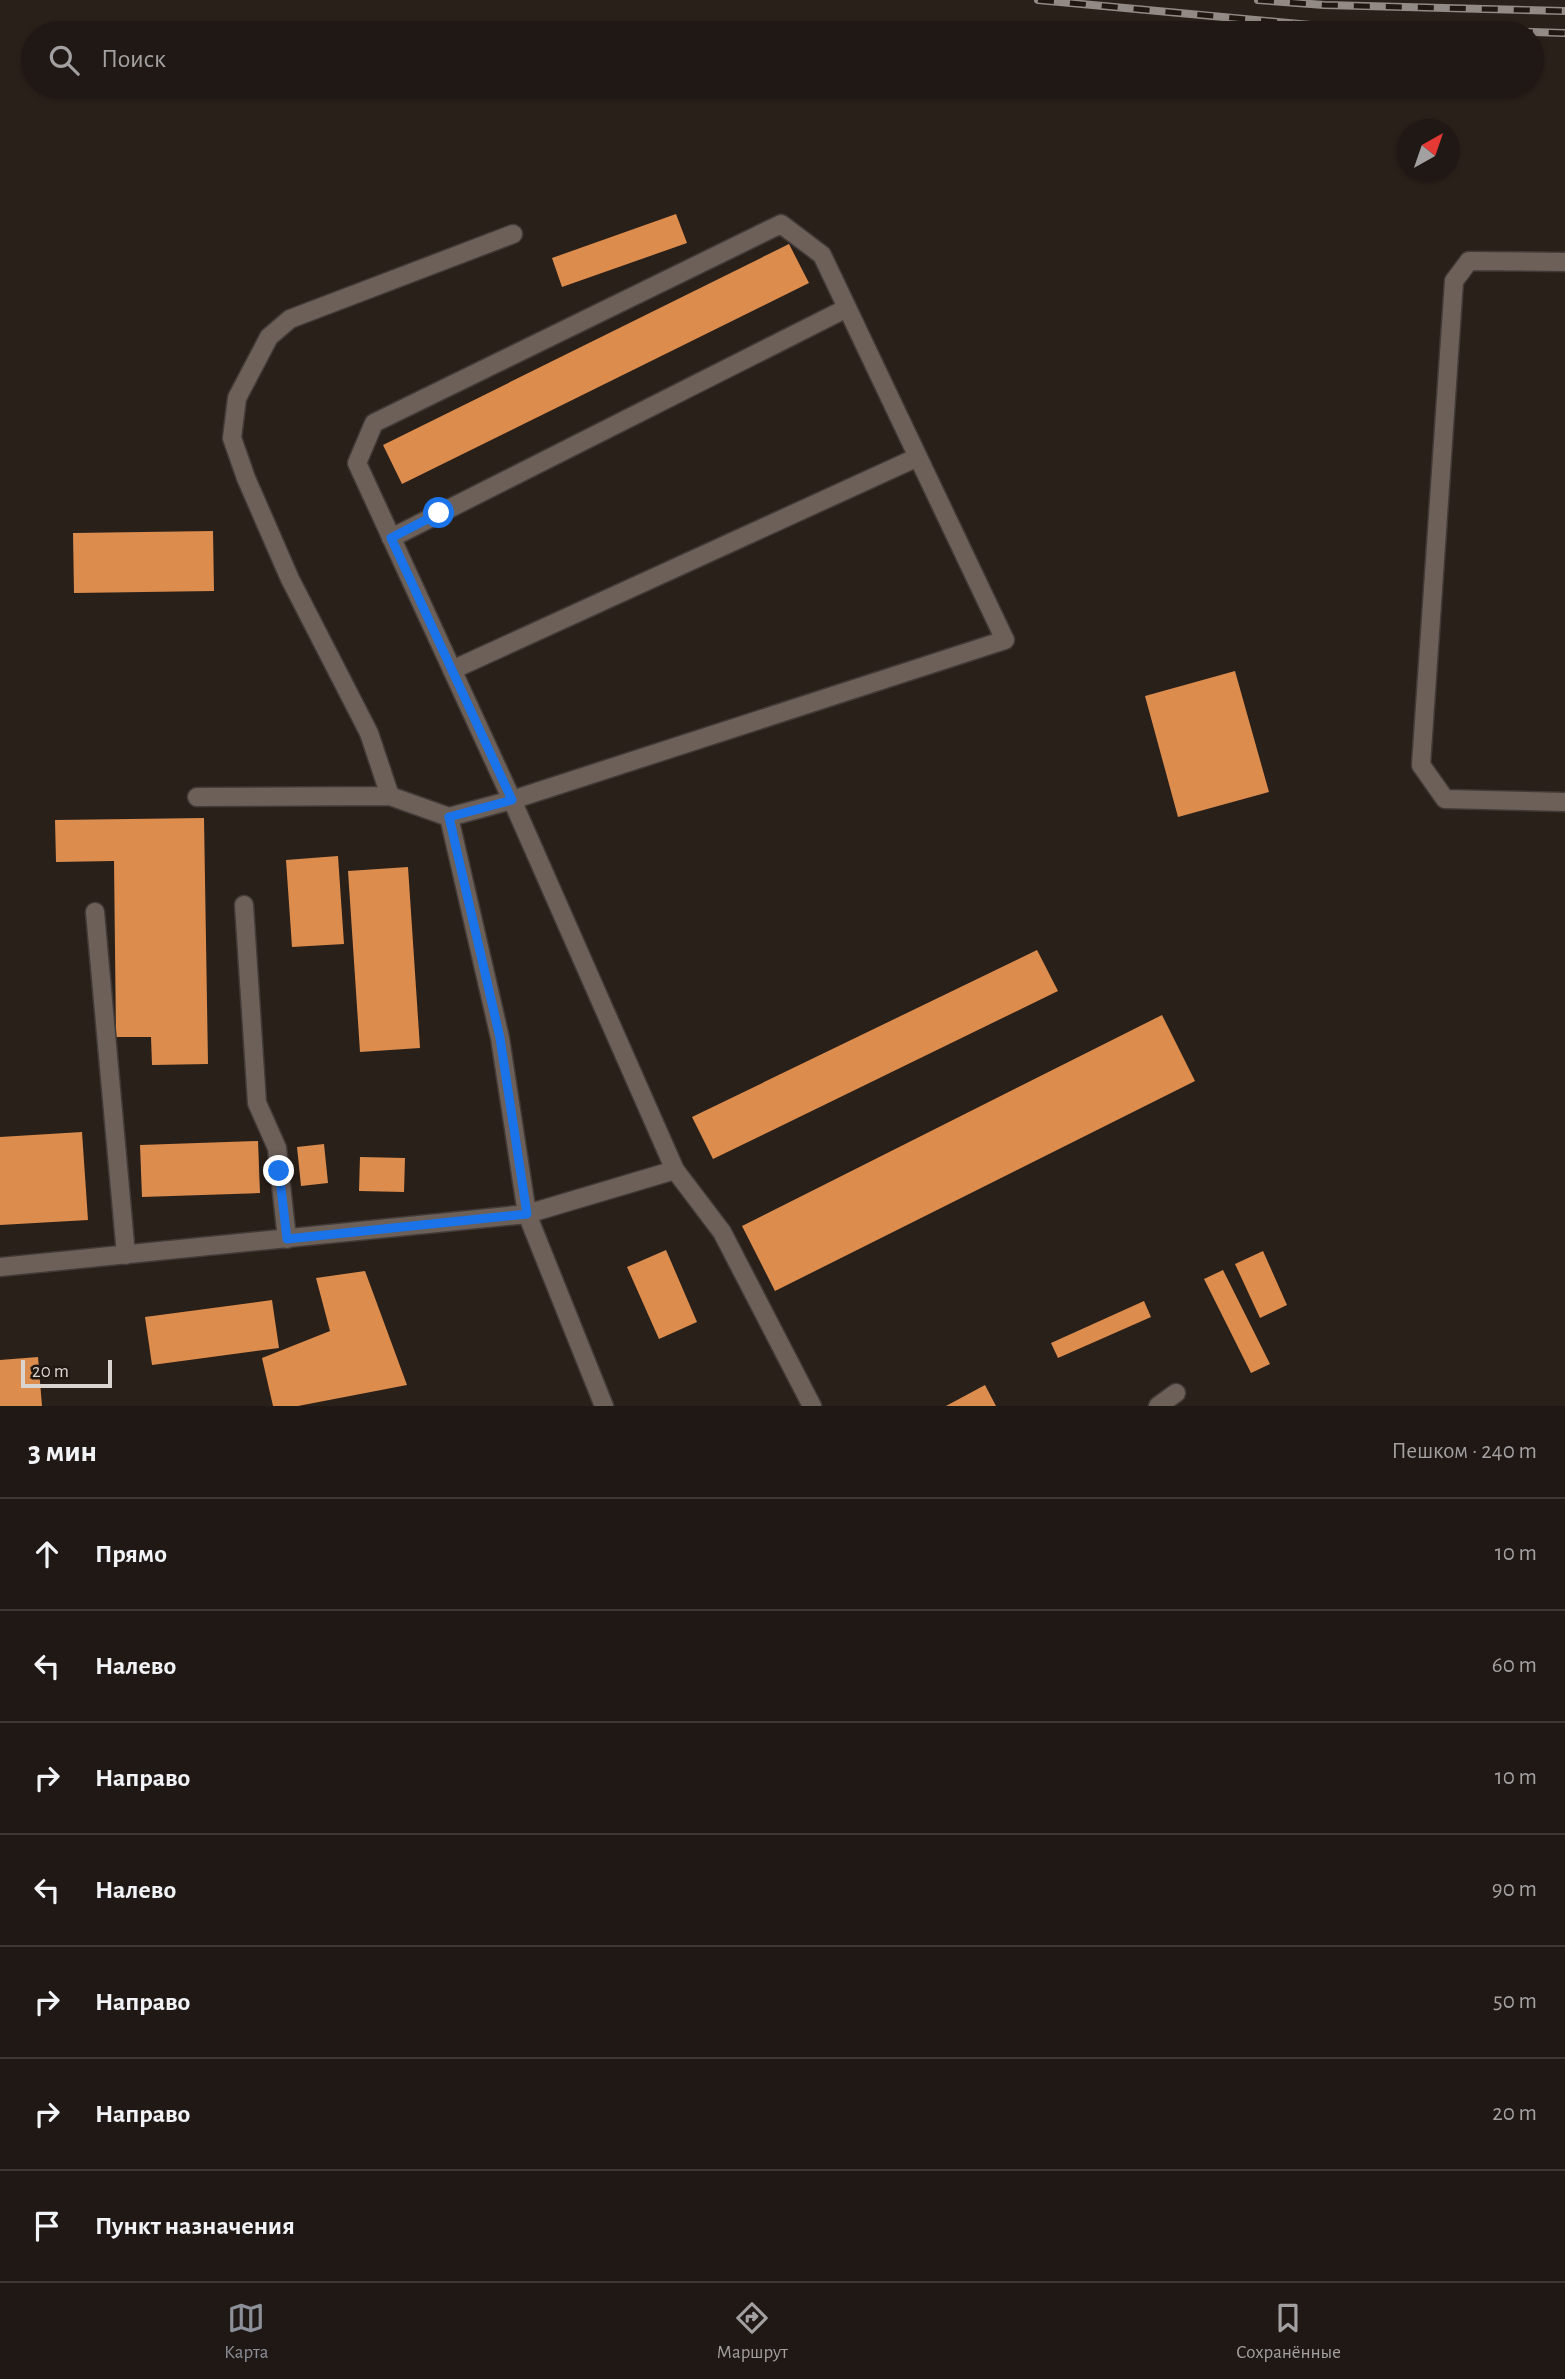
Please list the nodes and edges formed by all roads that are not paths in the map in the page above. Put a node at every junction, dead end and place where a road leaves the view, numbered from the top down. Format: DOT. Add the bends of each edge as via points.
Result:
graph roads {
  1 [pos="513,234"];
  2 [pos="1565,262"];
  3 [pos="847,308"];
  4 [pos="918,457"];
  5 [pos="391,538"];
  6 [pos="452,670"];
  7 [pos="390,796"];
  8 [pos="197,797"];
  9 [pos="512,800"];
  10 [pos="1565,802"];
  11 [pos="449,817"];
  12 [pos="244,905"];
  13 [pos="95,912"];
  14 [pos="675,1170"];
  15 [pos="527,1214"];
  16 [pos="287,1239"];
  17 [pos="126,1255"];
  18 [pos="0,1267"];
  19 [pos="1176,1393"];
  20 [pos="604,1406"];
  21 [pos="812,1406"];
  22 [pos="1158,1406"];
  1 -- 7 [label="lane" via="290,319 269,337 237,398 232,438 246,478 290,579 369,733"];
  2 -- 10 [label="lane" via="1469,261 1454,281 1421,765 1445,799"];
  3 -- 4 [label="lane"];
  3 -- 5 [label="lane"];
  3 -- 5 [label="lane" via="822,255 781,224 374,423 357,463"];
  4 -- 6 [label="lane"];
  4 -- 9 [label="lane" via="1005,640"];
  5 -- 6 [label="lane"];
  6 -- 9 [label="lane"];
  7 -- 8 [label="lane"];
  7 -- 11 [label="lane"];
  9 -- 11 [label="lane"];
  9 -- 14 [label="lane"];
  11 -- 15 [label="lane" via="500,1038"];
  12 -- 16 [label="lane" via="257,1103 277,1148"];
  13 -- 17 [label="lane"];
  14 -- 15 [label="lane"];
  14 -- 21 [label="lane" via="722,1232"];
  15 -- 16 [label="lane"];
  15 -- 20 [label="lane"];
  16 -- 17 [label="lane"];
  17 -- 18 [label="lane"];
  19 -- 22 [label="lane"];
}
